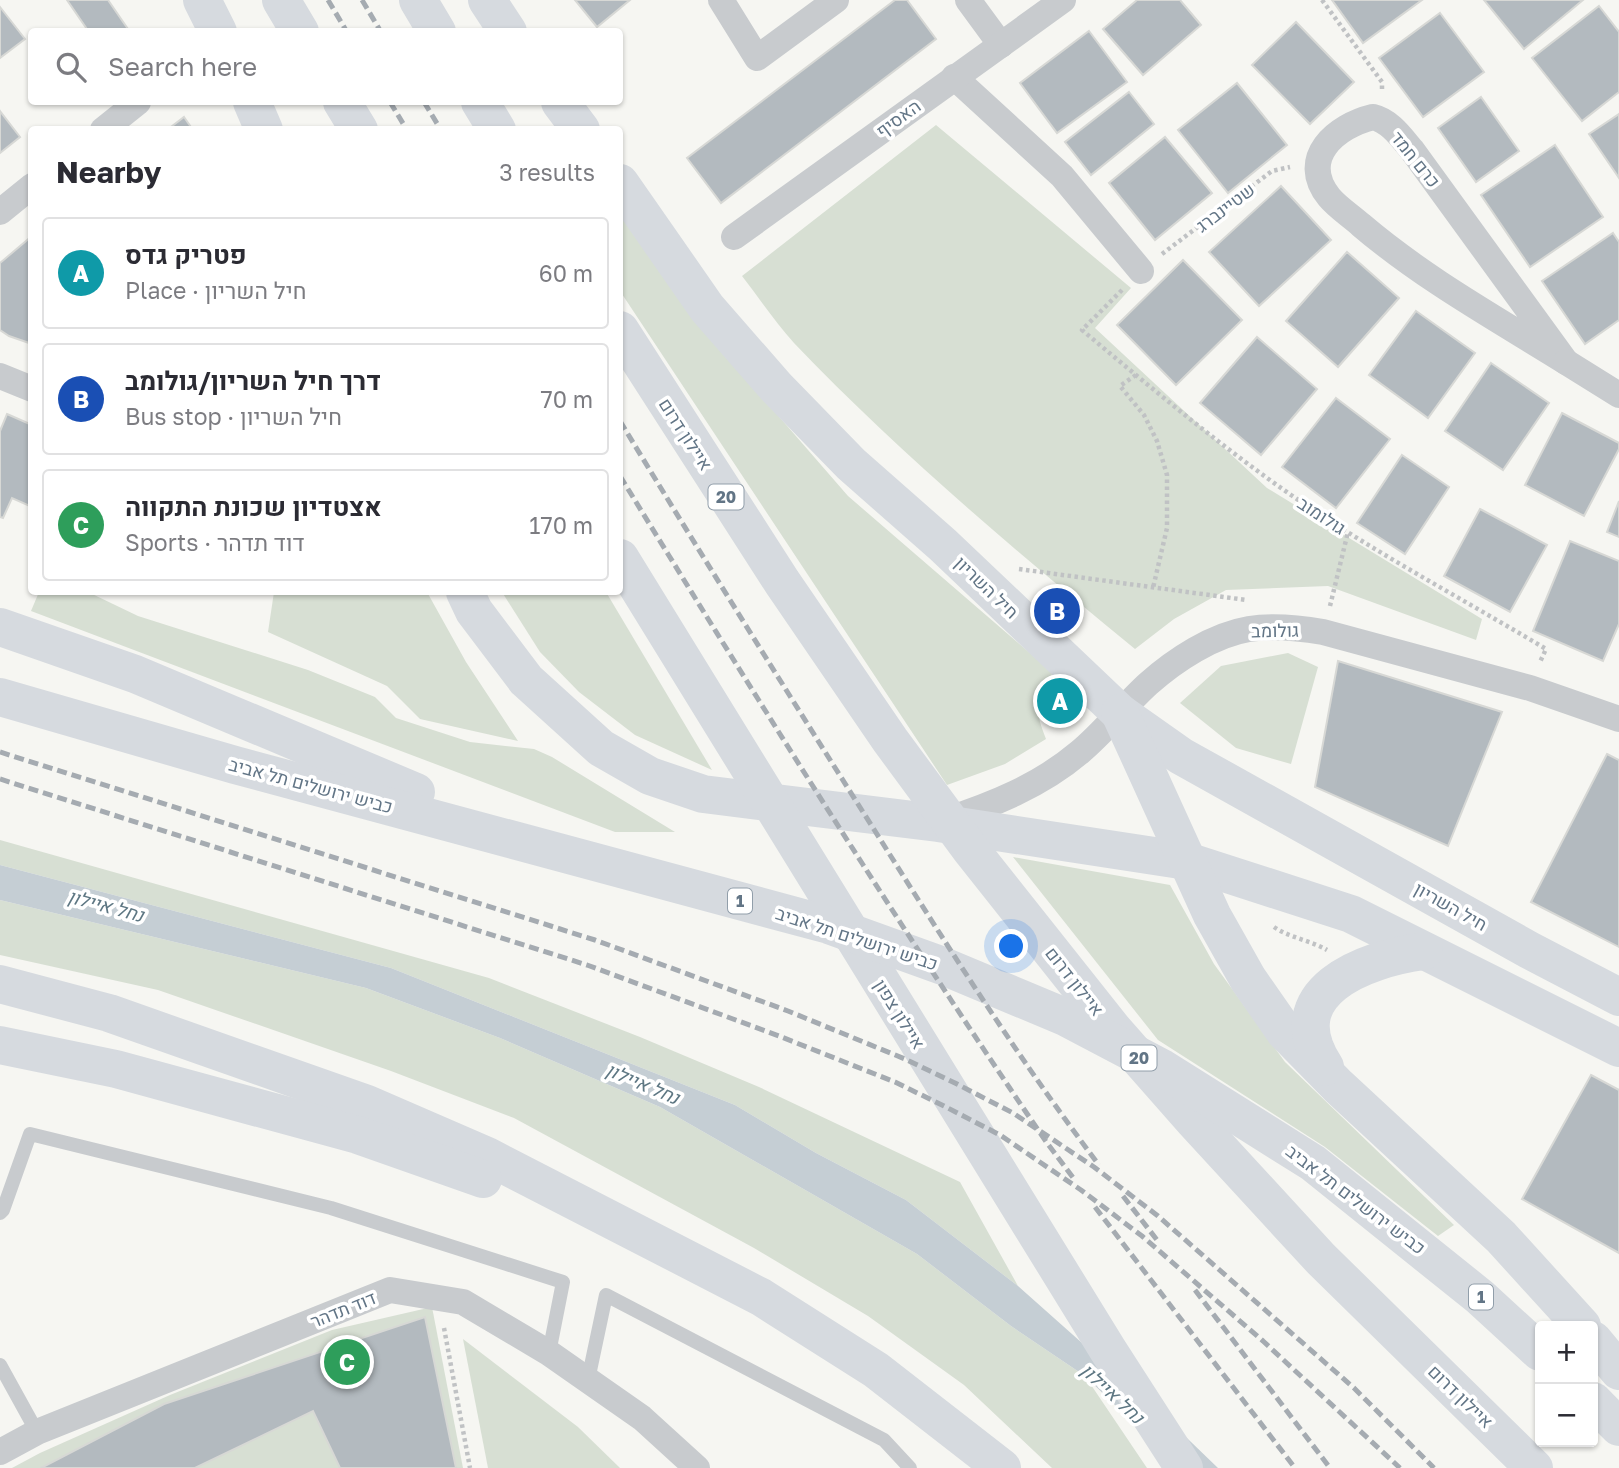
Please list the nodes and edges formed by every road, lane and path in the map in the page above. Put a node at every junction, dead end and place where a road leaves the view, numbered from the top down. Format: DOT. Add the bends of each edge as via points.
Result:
graph roads {
  1 [pos="201,0"];
  2 [pos="281,0"];
  3 [pos="418,0"];
  4 [pos="487,0"];
  5 [pos="721,0"];
  6 [pos="836,0"];
  7 [pos="968,0"];
  8 [pos="1063,0"];
  9 [pos="1322,0"];
  10 [pos="216,28"];
  11 [pos="298,28"];
  12 [pos="435,28"];
  13 [pos="505,28"];
  14 [pos="1001,45"];
  15 [pos="954,77"];
  16 [pos="134,105"];
  17 [pos="253,105"];
  18 [pos="344,105"];
  19 [pos="482,105"];
  20 [pos="562,105"];
  21 [pos="1382,119"];
  22 [pos="108,126"];
  23 [pos="262,126"];
  24 [pos="357,126"];
  25 [pos="495,126"];
  26 [pos="578,126"];
  27 [pos="1318,161"];
  28 [pos="623,187"];
  29 [pos="28,189"];
  30 [pos="0,212"];
  31 [pos="734,236"];
  32 [pos="1141,271"];
  33 [pos="1506,278"];
  34 [pos="1479,308"];
  35 [pos="1082,330"];
  36 [pos="623,335"];
  37 [pos="1566,362"];
  38 [pos="1136,375"];
  39 [pos="0,376"];
  40 [pos="28,387"];
  41 [pos="1619,395"];
  42 [pos="1348,533"];
  43 [pos="623,563"];
  44 [pos="1013,569"];
  45 [pos="1153,588"];
  46 [pos="466,595"];
  47 [pos="0,627"];
  48 [pos="1273,628"];
  49 [pos="1324,632"];
  50 [pos="1530,688"];
  51 [pos="0,697"];
  52 [pos="1120,713"];
  53 [pos="1619,719"];
  54 [pos="938,823"];
  55 [pos="550,848"];
  56 [pos="1187,861"];
  57 [pos="1424,951"];
  58 [pos="0,985"];
  59 [pos="1619,997"];
  60 [pos="0,1045"];
  61 [pos="1619,1048"];
  62 [pos="1338,1086"];
  63 [pos="0,1213"];
  64 [pos="636,1234"];
  65 [pos="439,1298"];
  66 [pos="1577,1321"];
  67 [pos="1598,1346"];
  68 [pos="1535,1347"];
  69 [pos="549,1353"];
  70 [pos="0,1365"];
  71 [pos="1619,1371"];
  72 [pos="587,1380"];
  73 [pos="1598,1406"];
  74 [pos="1619,1427"];
  75 [pos="37,1432"];
  76 [pos="0,1452"];
  77 [pos="470,1468"];
  78 [pos="697,1468"];
  79 [pos="910,1468"];
  80 [pos="1002,1468"];
  81 [pos="1184,1468"];
  82 [pos="1534,1468"];
  1 -- 10 [label="main road"];
  2 -- 11 [label="main road"];
  3 -- 12 [label="main road"];
  4 -- 13 [label="main road"];
  5 -- 6 [label="street" via="757,58"];
  7 -- 14 [label="street"];
  8 -- 14 [label="street, האסיף"];
  9 -- 21 [label="path, כרם חמד" via="1381,82"];
  14 -- 15 [label="street, האסיף"];
  15 -- 31 [label="street, האסיף"];
  15 -- 32 [label="street" via="1062,176"];
  16 -- 22 [label="street"];
  17 -- 23 [label="main road"];
  18 -- 24 [label="main road"];
  19 -- 25 [label="main road"];
  20 -- 26 [label="main road"];
  21 -- 27 [label="street" via="1357,121 1338,132 1321,150"];
  21 -- 33 [label="street, כרם חמד" via="1405,142"];
  27 -- 32 [label="path, שטיינברג" via="1272,171"];
  27 -- 34 [label="street, כרם חמד" via="1328,197 1385,245"];
  28 -- 52 [label="main road, חיל השריון" via="707,308 776,387 852,464"];
  29 -- 30 [label="street"];
  32 -- 35 [label="path, שטיינברג"];
  33 -- 34 [label="street"];
  33 -- 37 [label="street, כרם חמד"];
  34 -- 37 [label="street, כרם חמד"];
  35 -- 38 [label="path, גולומוב"];
  36 -- 82 [label="main road, איילון דרום / 20" via="836,661 971,850 1113,1029 1321,1259"];
  37 -- 41 [label="street, כרם חמד"];
  38 -- 42 [label="path, גולומוב" via="1183,415"];
  38 -- 45 [label="path" via="1119,386 1143,415 1167,475 1167,528"];
  39 -- 40 [label="street"];
  42 -- 49 [label="path"];
  42 -- 50 [label="path, גולומוב" via="1546,649"];
  43 -- 81 [label="main road, איילון צפון"];
  44 -- 45 [label="path"];
  45 -- 48 [label="path" via="1265,602"];
  46 -- 54 [label="main road" via="526,680 601,748 650,776 704,794"];
  47 -- 55 [label="main road" via="135,674"];
  48 -- 49 [label="street, גולומב"];
  48 -- 52 [label="street, גולומב" via="1215,639 1148,684"];
  49 -- 50 [label="street, גולומב"];
  50 -- 53 [label="street, גולומב"];
  51 -- 55 [label="main road, כביש ירושלים תל אביב / 1"];
  52 -- 54 [label="street, גולומב" via="1079,753 1018,793"];
  52 -- 56 [label="main road"];
  52 -- 59 [label="main road, חיל השריון" via="1181,756"];
  54 -- 56 [label="main road"];
  55 -- 68 [label="main road, כביש ירושלים תל אביב / 1" via="829,925 1065,1017 1161,1068 1313,1163 1480,1297"];
  56 -- 57 [label="main road" via="1351,914"];
  56 -- 62 [label="main road" via="1248,979 1285,1032"];
  57 -- 61 [label="main road"];
  57 -- 62 [label="main road" via="1394,955 1350,972 1318,1002 1309,1018 1311,1035"];
  58 -- 64 [label="main road" via="109,1013 367,1104 487,1156"];
  60 -- 64 [label="main road" via="116,1069 358,1135"];
  62 -- 66 [label="main road" via="1501,1237"];
  63 -- 69 [label="lane" via="30,1134 271,1192 564,1282"];
  64 -- 80 [label="main road" via="761,1297 876,1370"];
  65 -- 69 [label="street, דוד תדהר" via="463,1302"];
  65 -- 75 [label="street, דוד תדהר" via="390,1290"];
  65 -- 77 [label="path"];
  67 -- 71 [label="main road"];
  69 -- 72 [label="street, דוד תדהר"];
  70 -- 75 [label="lane"];
  72 -- 78 [label="street, דוד תדהר" via="642,1418"];
  72 -- 79 [label="lane" via="606,1295 884,1440"];
  73 -- 74 [label="main road"];
  75 -- 76 [label="street, דוד תדהר"];
}
